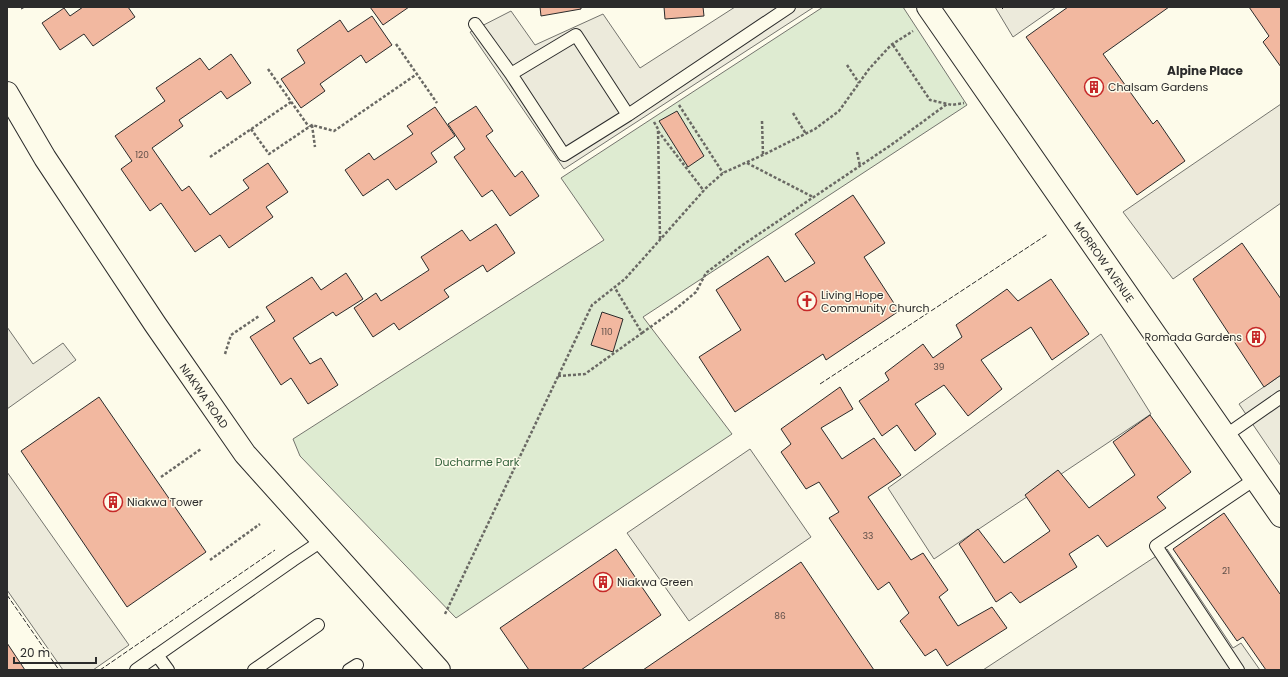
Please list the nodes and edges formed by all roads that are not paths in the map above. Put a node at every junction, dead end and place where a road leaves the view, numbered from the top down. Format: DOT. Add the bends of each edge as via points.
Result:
graph roads {
  1 [pos="789,7"];
  2 [pos="928,7"];
  3 [pos="475,24"];
  4 [pos="511,74"];
  5 [pos="7,95"];
  6 [pos="628,115"];
  7 [pos="1281,397"];
  8 [pos="1225,436"];
  9 [pos="1255,479"];
  10 [pos="1277,503"];
  11 [pos="323,540"];
  12 [pos="318,625"];
  13 [pos="157,655"];
  14 [pos="437,669"];
  15 [pos="136,670"];
  16 [pos="168,670"];
  17 [pos="254,670"];
  18 [pos="1238,670"];
  1 -- 6 [label="lane"];
  2 -- 8 [label="street, MORROW AVENUE"];
  3 -- 4 [label="lane"];
  4 -- 6 [label="lane" via="576,35"];
  4 -- 6 [label="lane" via="564,155"];
  5 -- 11 [label="street, NIAKWA ROAD" via="45,158 245,454"];
  7 -- 8 [label="lane"];
  8 -- 9 [label="street, MORROW AVENUE"];
  9 -- 10 [label="street, MORROW AVENUE"];
  9 -- 18 [label="lane" via="1156,546"];
  11 -- 13 [label="lane"];
  11 -- 14 [label="street, NIAKWA ROAD"];
  12 -- 17 [label="lane"];
  13 -- 15 [label="lane"];
  13 -- 16 [label="lane"];
}
